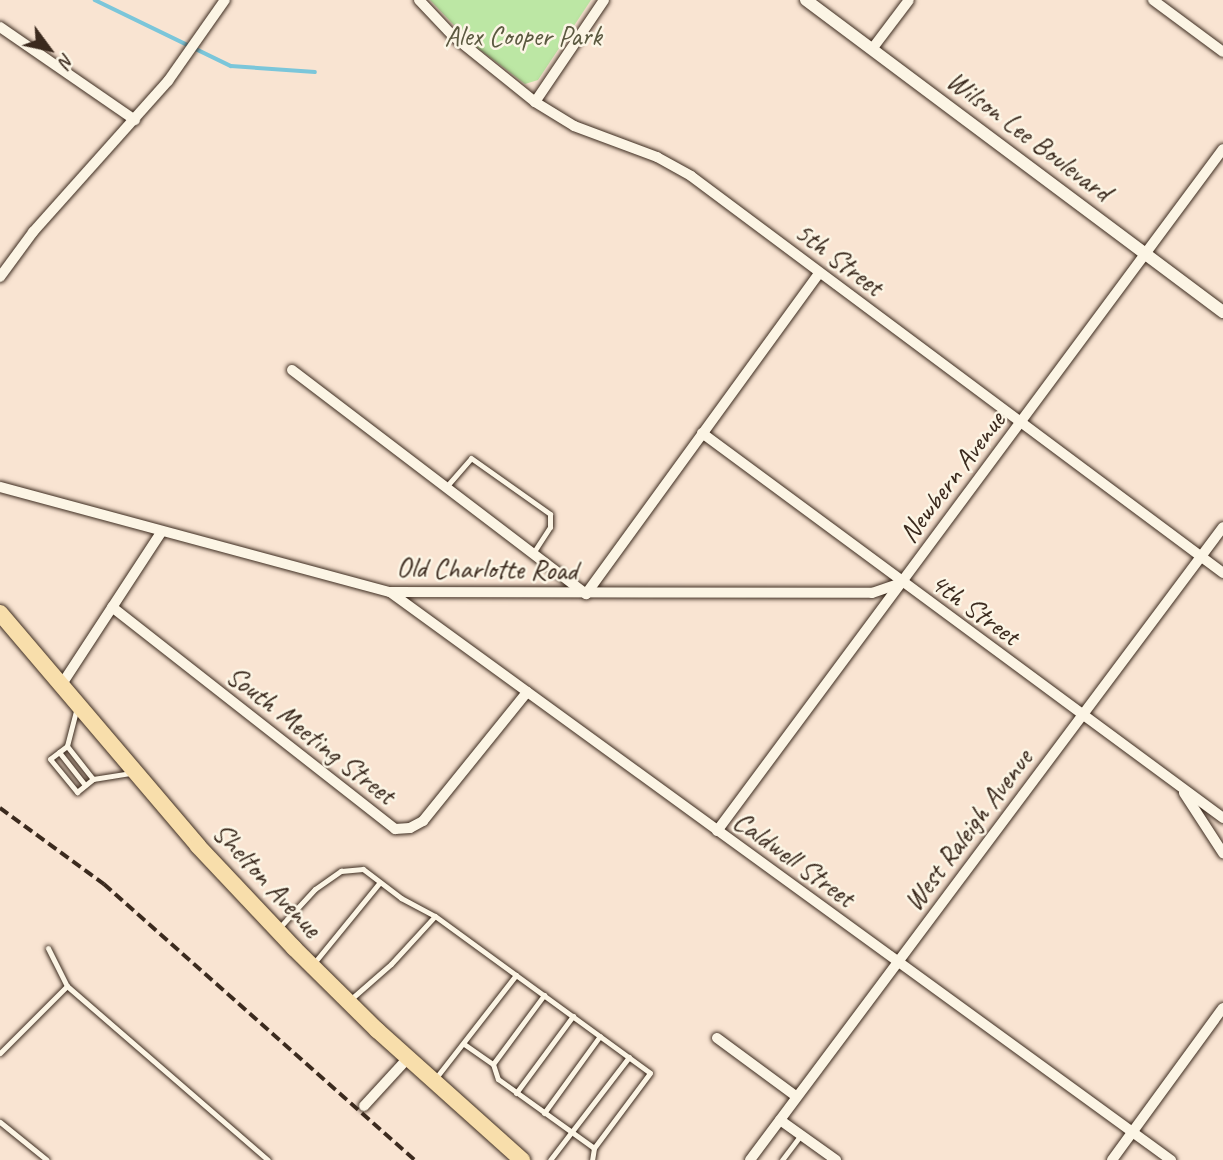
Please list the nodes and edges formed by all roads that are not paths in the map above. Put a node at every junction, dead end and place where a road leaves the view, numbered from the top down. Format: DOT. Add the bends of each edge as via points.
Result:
graph roads {
  1 [pos="225,0"];
  2 [pos="419,0"];
  3 [pos="604,0"];
  4 [pos="806,0"];
  5 [pos="909,0"];
  6 [pos="1153,0"];
  7 [pos="0,27"];
  8 [pos="872,49"];
  9 [pos="1223,52"];
  10 [pos="535,102"];
  11 [pos="135,120"];
  12 [pos="1223,149"];
  13 [pos="1146,254"];
  14 [pos="819,273"];
  15 [pos="0,277"];
  16 [pos="1223,312"];
  17 [pos="292,370"];
  18 [pos="1020,422"];
  19 [pos="702,433"];
  20 [pos="0,487"];
  21 [pos="446,487"];
  22 [pos="1223,527"];
  23 [pos="162,531"];
  24 [pos="533,553"];
  25 [pos="1201,556"];
  26 [pos="1223,573"];
  27 [pos="901,583"];
  28 [pos="390,592"];
  29 [pos="586,594"];
  30 [pos="111,607"];
  31 [pos="0,612"];
  32 [pos="60,687"];
  33 [pos="527,692"];
  34 [pos="77,707"];
  35 [pos="1083,715"];
  36 [pos="67,746"];
  37 [pos="59,752"];
  38 [pos="134,773"];
  39 [pos="93,779"];
  40 [pos="85,785"];
  41 [pos="1180,787"];
  42 [pos="1223,818"];
  43 [pos="717,831"];
  44 [pos="1223,853"];
  45 [pos="380,882"];
  46 [pos="435,916"];
  47 [pos="277,930"];
  48 [pos="48,948"];
  49 [pos="897,963"];
  50 [pos="312,965"];
  51 [pos="516,975"];
  52 [pos="67,986"];
  53 [pos="544,995"];
  54 [pos="348,1001"];
  55 [pos="1223,1009"];
  56 [pos="573,1016"];
  57 [pos="600,1036"];
  58 [pos="717,1038"];
  59 [pos="464,1044"];
  60 [pos="0,1053"];
  61 [pos="629,1057"];
  62 [pos="408,1058"];
  63 [pos="493,1064"];
  64 [pos="432,1081"];
  65 [pos="516,1093"];
  66 [pos="797,1097"];
  67 [pos="364,1106"];
  68 [pos="544,1113"];
  69 [pos="780,1120"];
  70 [pos="0,1122"];
  71 [pos="572,1132"];
  72 [pos="1132,1132"];
  73 [pos="801,1135"];
  74 [pos="594,1148"];
  75 [pos="47,1160"];
  76 [pos="268,1160"];
  77 [pos="522,1160"];
  78 [pos="550,1160"];
  79 [pos="592,1160"];
  80 [pos="750,1160"];
  81 [pos="782,1160"];
  82 [pos="836,1160"];
  83 [pos="1112,1160"];
  84 [pos="1171,1160"];
  1 -- 11 [label="street"];
  2 -- 10 [label="street, 5th Street" via="452,35"];
  3 -- 10 [label="street"];
  4 -- 8 [label="street, Wilson Lee Boulevard"];
  5 -- 8 [label="street"];
  6 -- 9 [label="street"];
  7 -- 11 [label="street"];
  8 -- 13 [label="street, Wilson Lee Boulevard"];
  10 -- 14 [label="street, 5th Street" via="574,126 657,157 691,176"];
  11 -- 15 [label="street" via="33,232"];
  12 -- 13 [label="street, Newbern Avenue"];
  13 -- 16 [label="street, Wilson Lee Boulevard"];
  13 -- 18 [label="street, Newbern Avenue"];
  14 -- 18 [label="street, 5th Street"];
  14 -- 19 [label="street"];
  17 -- 21 [label="street"];
  18 -- 25 [label="street, 5th Street"];
  18 -- 27 [label="street, Newbern Avenue"];
  19 -- 27 [label="street, 4th Street"];
  19 -- 29 [label="street"];
  20 -- 23 [label="street, Old Charlotte Road"];
  21 -- 24 [label="street"];
  21 -- 24 [label="lane" via="471,458 550,514 550,527"];
  22 -- 25 [label="street, West Raleigh Avenue"];
  23 -- 28 [label="street, Old Charlotte Road"];
  23 -- 30 [label="street"];
  24 -- 29 [label="street"];
  25 -- 26 [label="street, 5th Street"];
  25 -- 35 [label="street, West Raleigh Avenue"];
  27 -- 29 [label="street, Old Charlotte Road" via="872,593"];
  27 -- 35 [label="street, 4th Street"];
  27 -- 43 [label="street, Newbern Avenue"];
  28 -- 29 [label="street, Old Charlotte Road"];
  28 -- 33 [label="street, Caldwell Street"];
  30 -- 32 [label="street"];
  30 -- 33 [label="street, South Meeting Street" via="395,829 423,821"];
  31 -- 32 [label="main road, Shelton Avenue"];
  32 -- 34 [label="main road, Shelton Avenue"];
  33 -- 43 [label="street, Caldwell Street"];
  34 -- 36 [label="lane"];
  34 -- 38 [label="main road, Shelton Avenue"];
  35 -- 41 [label="street, 4th Street"];
  35 -- 49 [label="street, West Raleigh Avenue"];
  36 -- 37 [label="lane"];
  36 -- 39 [label="lane"];
  37 -- 40 [label="lane"];
  37 -- 40 [label="lane" via="50,759 77,792"];
  38 -- 39 [label="lane"];
  38 -- 47 [label="main road, Shelton Avenue"];
  39 -- 40 [label="lane"];
  41 -- 42 [label="street, 4th Street"];
  41 -- 44 [label="street"];
  43 -- 49 [label="street, Caldwell Street"];
  45 -- 46 [label="lane"];
  45 -- 47 [label="lane" via="363,869 341,871 315,889"];
  45 -- 50 [label="lane"];
  46 -- 51 [label="lane"];
  46 -- 54 [label="lane" via="391,964"];
  47 -- 50 [label="main road, Shelton Avenue"];
  48 -- 52 [label="lane"];
  49 -- 66 [label="street, West Raleigh Avenue"];
  49 -- 72 [label="street, Caldwell Street"];
  50 -- 54 [label="main road, Shelton Avenue"];
  51 -- 53 [label="lane"];
  51 -- 59 [label="lane"];
  52 -- 60 [label="lane"];
  52 -- 76 [label="lane"];
  53 -- 56 [label="lane"];
  53 -- 63 [label="lane"];
  54 -- 62 [label="main road, Shelton Avenue"];
  55 -- 72 [label="street"];
  56 -- 57 [label="lane"];
  56 -- 65 [label="lane"];
  57 -- 61 [label="lane"];
  57 -- 68 [label="lane"];
  58 -- 66 [label="street"];
  59 -- 63 [label="lane"];
  59 -- 64 [label="lane"];
  61 -- 71 [label="lane"];
  61 -- 74 [label="lane" via="650,1073"];
  62 -- 64 [label="main road, Shelton Avenue"];
  62 -- 67 [label="street"];
  63 -- 65 [label="lane" via="498,1079"];
  64 -- 77 [label="main road, Shelton Avenue"];
  65 -- 68 [label="lane"];
  66 -- 69 [label="street, West Raleigh Avenue"];
  68 -- 71 [label="lane"];
  69 -- 73 [label="street"];
  69 -- 80 [label="street, West Raleigh Avenue"];
  70 -- 75 [label="lane"];
  71 -- 74 [label="lane"];
  71 -- 78 [label="lane"];
  72 -- 83 [label="street"];
  72 -- 84 [label="street, Caldwell Street"];
  73 -- 81 [label="lane"];
  73 -- 82 [label="street"];
  74 -- 79 [label="lane"];
}
